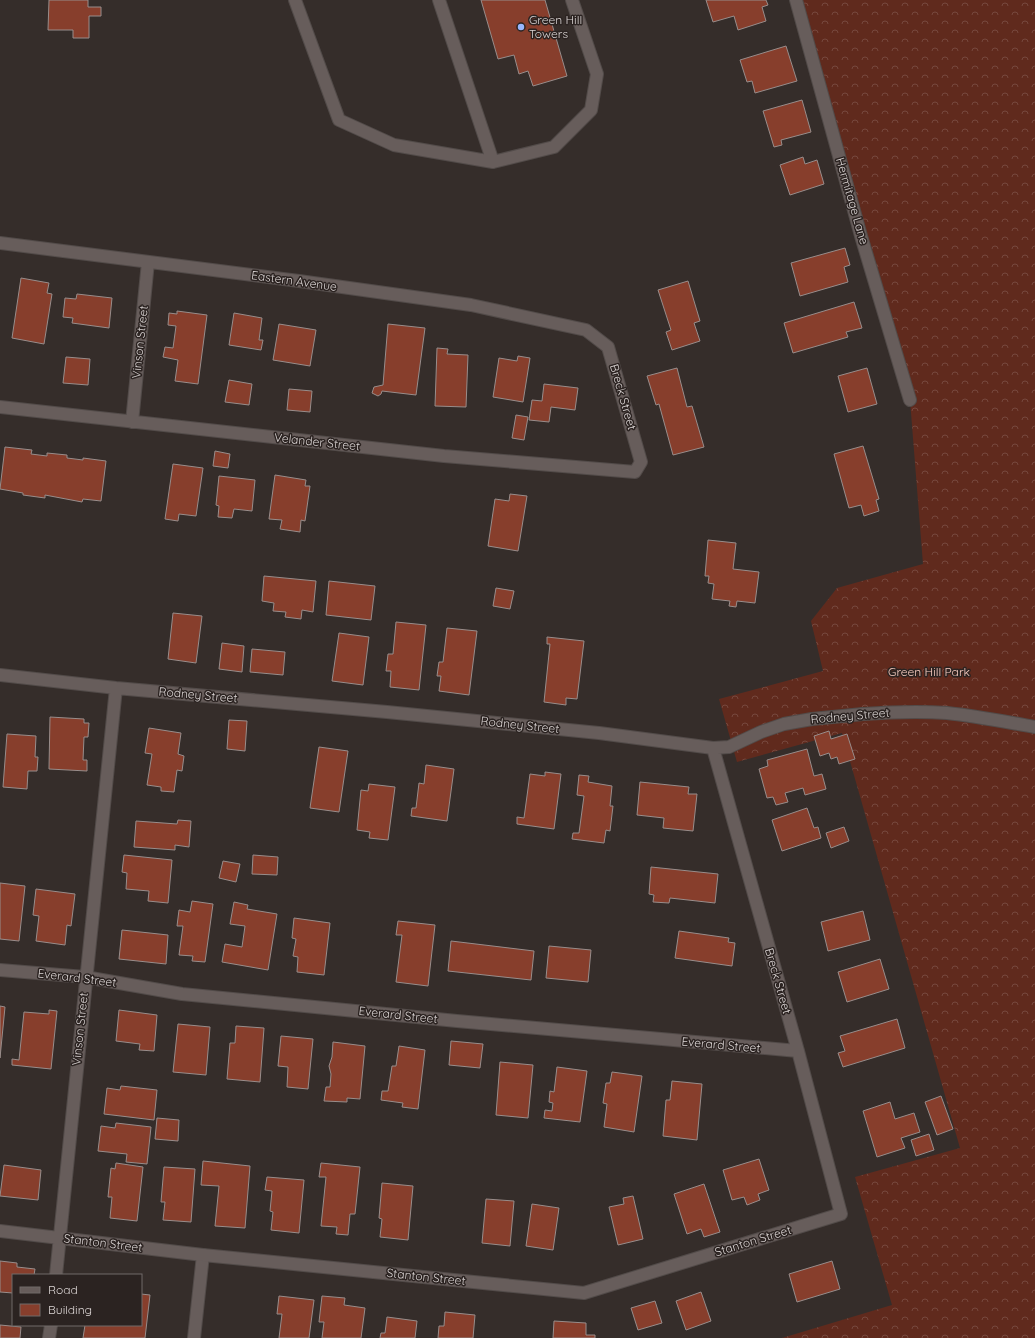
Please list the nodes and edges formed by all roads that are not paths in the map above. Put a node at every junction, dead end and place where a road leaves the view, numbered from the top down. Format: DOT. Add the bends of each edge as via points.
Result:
graph roads {
  1 [pos="294,0"];
  2 [pos="439,0"];
  3 [pos="572,0"];
  4 [pos="796,0"];
  5 [pos="493,162"];
  6 [pos="0,243"];
  7 [pos="148,262"];
  8 [pos="586,330"];
  9 [pos="910,400"];
  10 [pos="0,407"];
  11 [pos="132,422"];
  12 [pos="635,472"];
  13 [pos="0,675"];
  14 [pos="116,688"];
  15 [pos="1035,727"];
  16 [pos="713,748"];
  17 [pos="0,970"];
  18 [pos="86,977"];
  19 [pos="798,1052"];
  20 [pos="841,1214"];
  21 [pos="0,1232"];
  22 [pos="60,1238"];
  23 [pos="204,1255"];
  24 [pos="56,1274"];
  25 [pos="51,1326"];
  26 [pos="50,1338"];
  27 [pos="194,1338"];
  1 -- 5 [label="street" via="339,120 394,145"];
  2 -- 5 [label="street"];
  3 -- 5 [label="street" via="597,74 591,110 554,147"];
  4 -- 9 [label="street, Hermitage Lane" via="861,236"];
  6 -- 7 [label="street, Eastern Avenue"];
  7 -- 8 [label="street, Eastern Avenue" via="471,305"];
  7 -- 11 [label="street, Vinson Street"];
  8 -- 12 [label="street, Breck Street" via="608,347 642,462"];
  10 -- 11 [label="street, Velander Street"];
  11 -- 12 [label="street, Velander Street" via="444,456"];
  13 -- 14 [label="street, Rodney Street"];
  14 -- 16 [label="street, Rodney Street" via="599,733"];
  14 -- 18 [label="street, Vinson Street"];
  15 -- 16 [label="street, Rodney Street" via="946,713 863,714 784,724 729,747"];
  16 -- 19 [label="street, Breck Street"];
  17 -- 18 [label="street, Everard Street"];
  18 -- 19 [label="street, Everard Street" via="182,994"];
  18 -- 22 [label="street, Vinson Street"];
  19 -- 20 [label="street, Breck Street"];
  20 -- 23 [label="street, Stanton Street" via="584,1293"];
  21 -- 22 [label="street, Stanton Street"];
  22 -- 23 [label="street, Stanton Street"];
  22 -- 24 [label="street, Vinson Street"];
  23 -- 27 [label="street"];
  25 -- 26 [label="street"];
}
